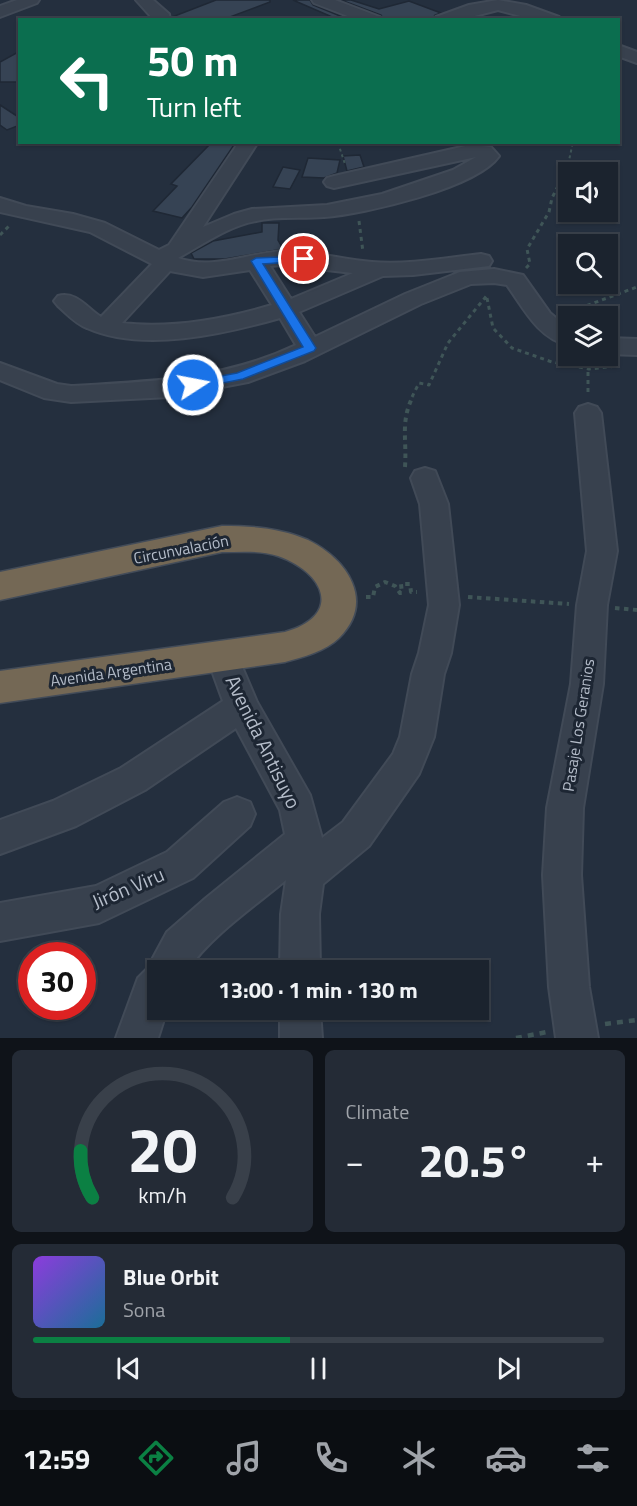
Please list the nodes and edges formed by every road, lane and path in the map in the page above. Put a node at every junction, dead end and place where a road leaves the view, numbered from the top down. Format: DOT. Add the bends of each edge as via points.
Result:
graph roads {
  1 [pos="11,0"];
  2 [pos="31,0"];
  3 [pos="144,0"];
  4 [pos="320,0"];
  5 [pos="0,3"];
  6 [pos="0,12"];
  7 [pos="163,18"];
  8 [pos="369,18"];
  9 [pos="447,18"];
  10 [pos="549,18"];
  11 [pos="620,51"];
  12 [pos="637,58"];
  13 [pos="248,144"];
  14 [pos="573,144"];
  15 [pos="334,182"];
  16 [pos="0,204"];
  17 [pos="167,257"];
  18 [pos="256,261"];
  19 [pos="380,269"];
  20 [pos="516,276"];
  21 [pos="637,287"];
  22 [pos="66,301"];
  23 [pos="586,306"];
  24 [pos="286,309"];
  25 [pos="472,310"];
  26 [pos="106,326"];
  27 [pos="558,332"];
  28 [pos="618,346"];
  29 [pos="637,347"];
  30 [pos="310,348"];
  31 [pos="589,366"];
  32 [pos="0,370"];
  33 [pos="588,413"];
  34 [pos="425,478"];
  35 [pos="0,586"];
  36 [pos="362,591"];
  37 [pos="444,600"];
  38 [pos="592,605"];
  39 [pos="637,610"];
  40 [pos="223,657"];
  41 [pos="0,687"];
  42 [pos="242,707"];
  43 [pos="237,814"];
  44 [pos="0,837"];
  45 [pos="305,858"];
  46 [pos="0,922"];
  47 [pos="172,960"];
  48 [pos="300,960"];
  49 [pos="147,1007"];
  50 [pos="300,1020"];
  51 [pos="137,1038"];
  52 [pos="301,1038"];
  53 [pos="577,1038"];
  1 -- 5 [label="street"];
  2 -- 6 [label="street"];
  3 -- 7 [label="street"];
  4 -- 8 [label="street"];
  9 -- 10 [label="street" via="502,0"];
  11 -- 12 [label="street"];
  13 -- 17 [label="street"];
  14 -- 20 [label="path" via="549,212 527,249 530,264"];
  15 -- 17 [label="street" via="470,151 484,151 489,156 465,173 357,207 290,210 241,218"];
  16 -- 17 [label="street" via="23,214 58,217 107,231"];
  17 -- 18 [label="street" via="192,270"];
  17 -- 26 [label="street"];
  18 -- 19 [label="street" via="294,258"];
  18 -- 24 [label="street"];
  19 -- 20 [label="street" via="501,260 512,264"];
  19 -- 24 [label="street"];
  20 -- 27 [label="street" via="542,318"];
  20 -- 30 [label="street" via="468,277 413,298"];
  21 -- 23 [label="path"];
  22 -- 26 [label="street" via="96,324"];
  24 -- 26 [label="street" via="195,330 145,332"];
  24 -- 30 [label="street"];
  25 -- 34 [label="path" via="448,343 429,384 419,383 405,412 405,467"];
  28 -- 29 [label="street"];
  30 -- 32 [label="street" via="239,376 170,389 62,393"];
  31 -- 33 [label="path"];
  33 -- 38 [label="street, Pasaje Los Geranios" via="602,551"];
  34 -- 37 [label="street" via="434,504"];
  35 -- 40 [label="highway, Circunvalación" via="222,539 269,541 294,548 328,570 339,595 338,608 327,626 285,647"];
  36 -- 37 [label="path" via="362,598 373,597 375,586 390,583 402,593 401,584 410,584 411,592 419,591 421,598"];
  37 -- 38 [label="path"];
  37 -- 45 [label="street" via="417,737 407,763 356,834"];
  38 -- 39 [label="path"];
  38 -- 53 [label="street, Pasaje Los Geranios" via="587,684 565,808 562,874 569,987"];
  40 -- 41 [label="highway, Avenida Argentina"];
  40 -- 42 [label="street, Avenida Antisuyo"];
  42 -- 44 [label="street" via="133,779 63,814"];
  42 -- 45 [label="street, Avenida Antisuyo" via="297,807"];
  43 -- 46 [label="street, Jirón Viru" via="180,865 99,904"];
  45 -- 47 [label="street" via="227,904 181,946"];
  45 -- 48 [label="street, Avenida Antisuyo"];
  49 -- 51 [label="street"];
  50 -- 52 [label="street"];
}
